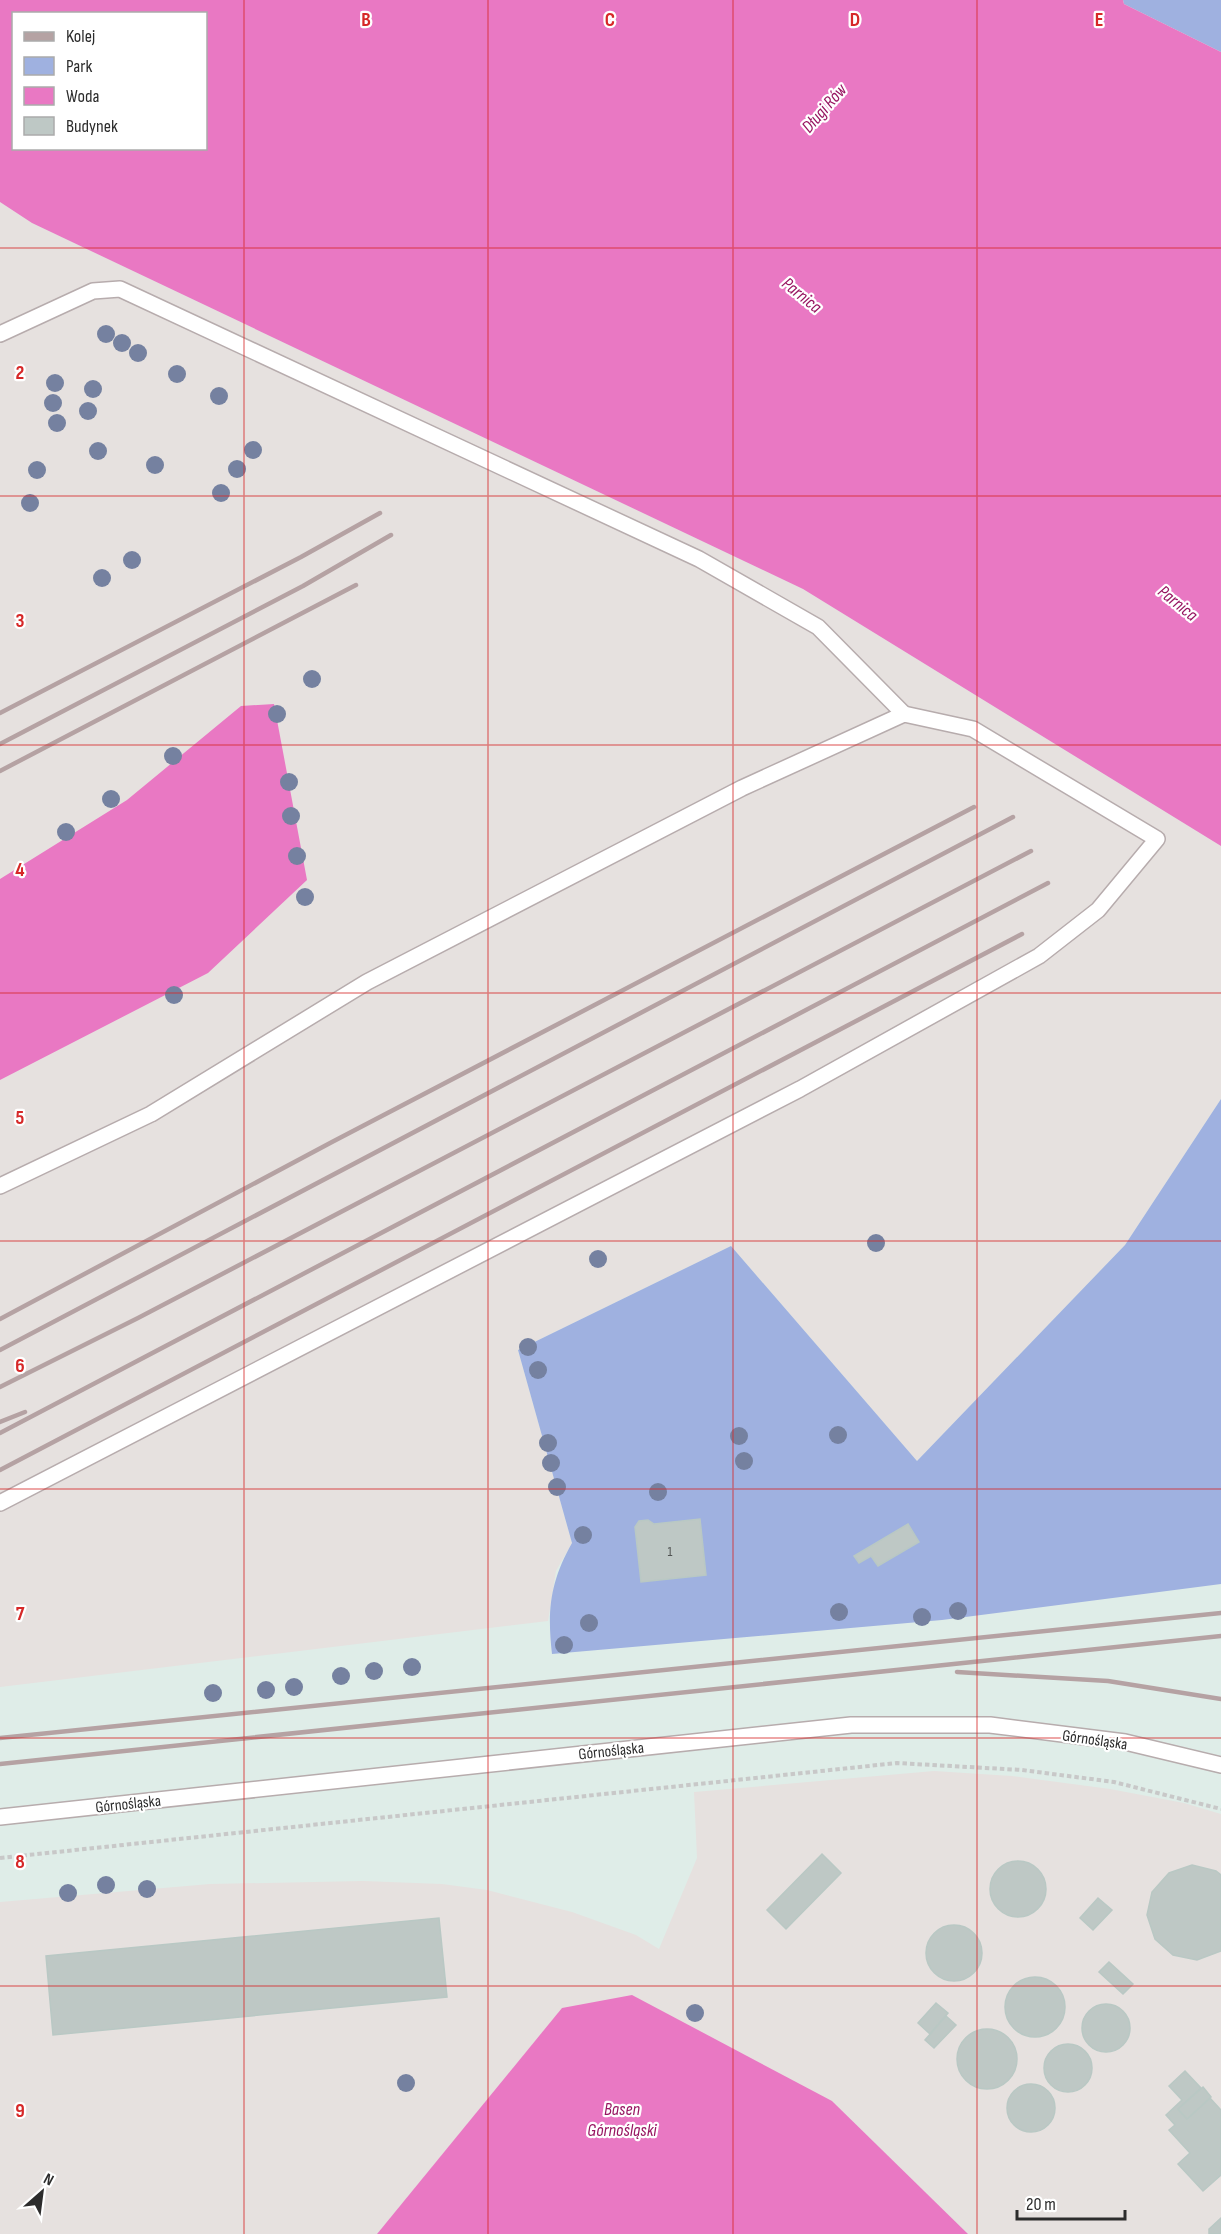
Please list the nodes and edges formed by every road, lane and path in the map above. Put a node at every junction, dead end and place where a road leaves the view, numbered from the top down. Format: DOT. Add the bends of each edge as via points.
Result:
graph roads {
  1 [pos="0,334"];
  2 [pos="904,714"];
  3 [pos="0,1186"];
  4 [pos="0,1503"];
  5 [pos="1221,1764"];
  6 [pos="1221,1809"];
  7 [pos="0,1817"];
  8 [pos="0,1858"];
  1 -- 2 [label="lane" via="93,291 120,289 699,559 818,627"];
  2 -- 3 [label="lane" via="742,788 366,982 151,1114"];
  2 -- 4 [label="lane" via="973,729 1157,839 1098,910 1039,956 800,1089"];
  5 -- 7 [label="lane, Górnośląska" via="1125,1742 990,1725 851,1725"];
  6 -- 8 [label="path" via="1114,1782 1022,1770 897,1763"];
}
